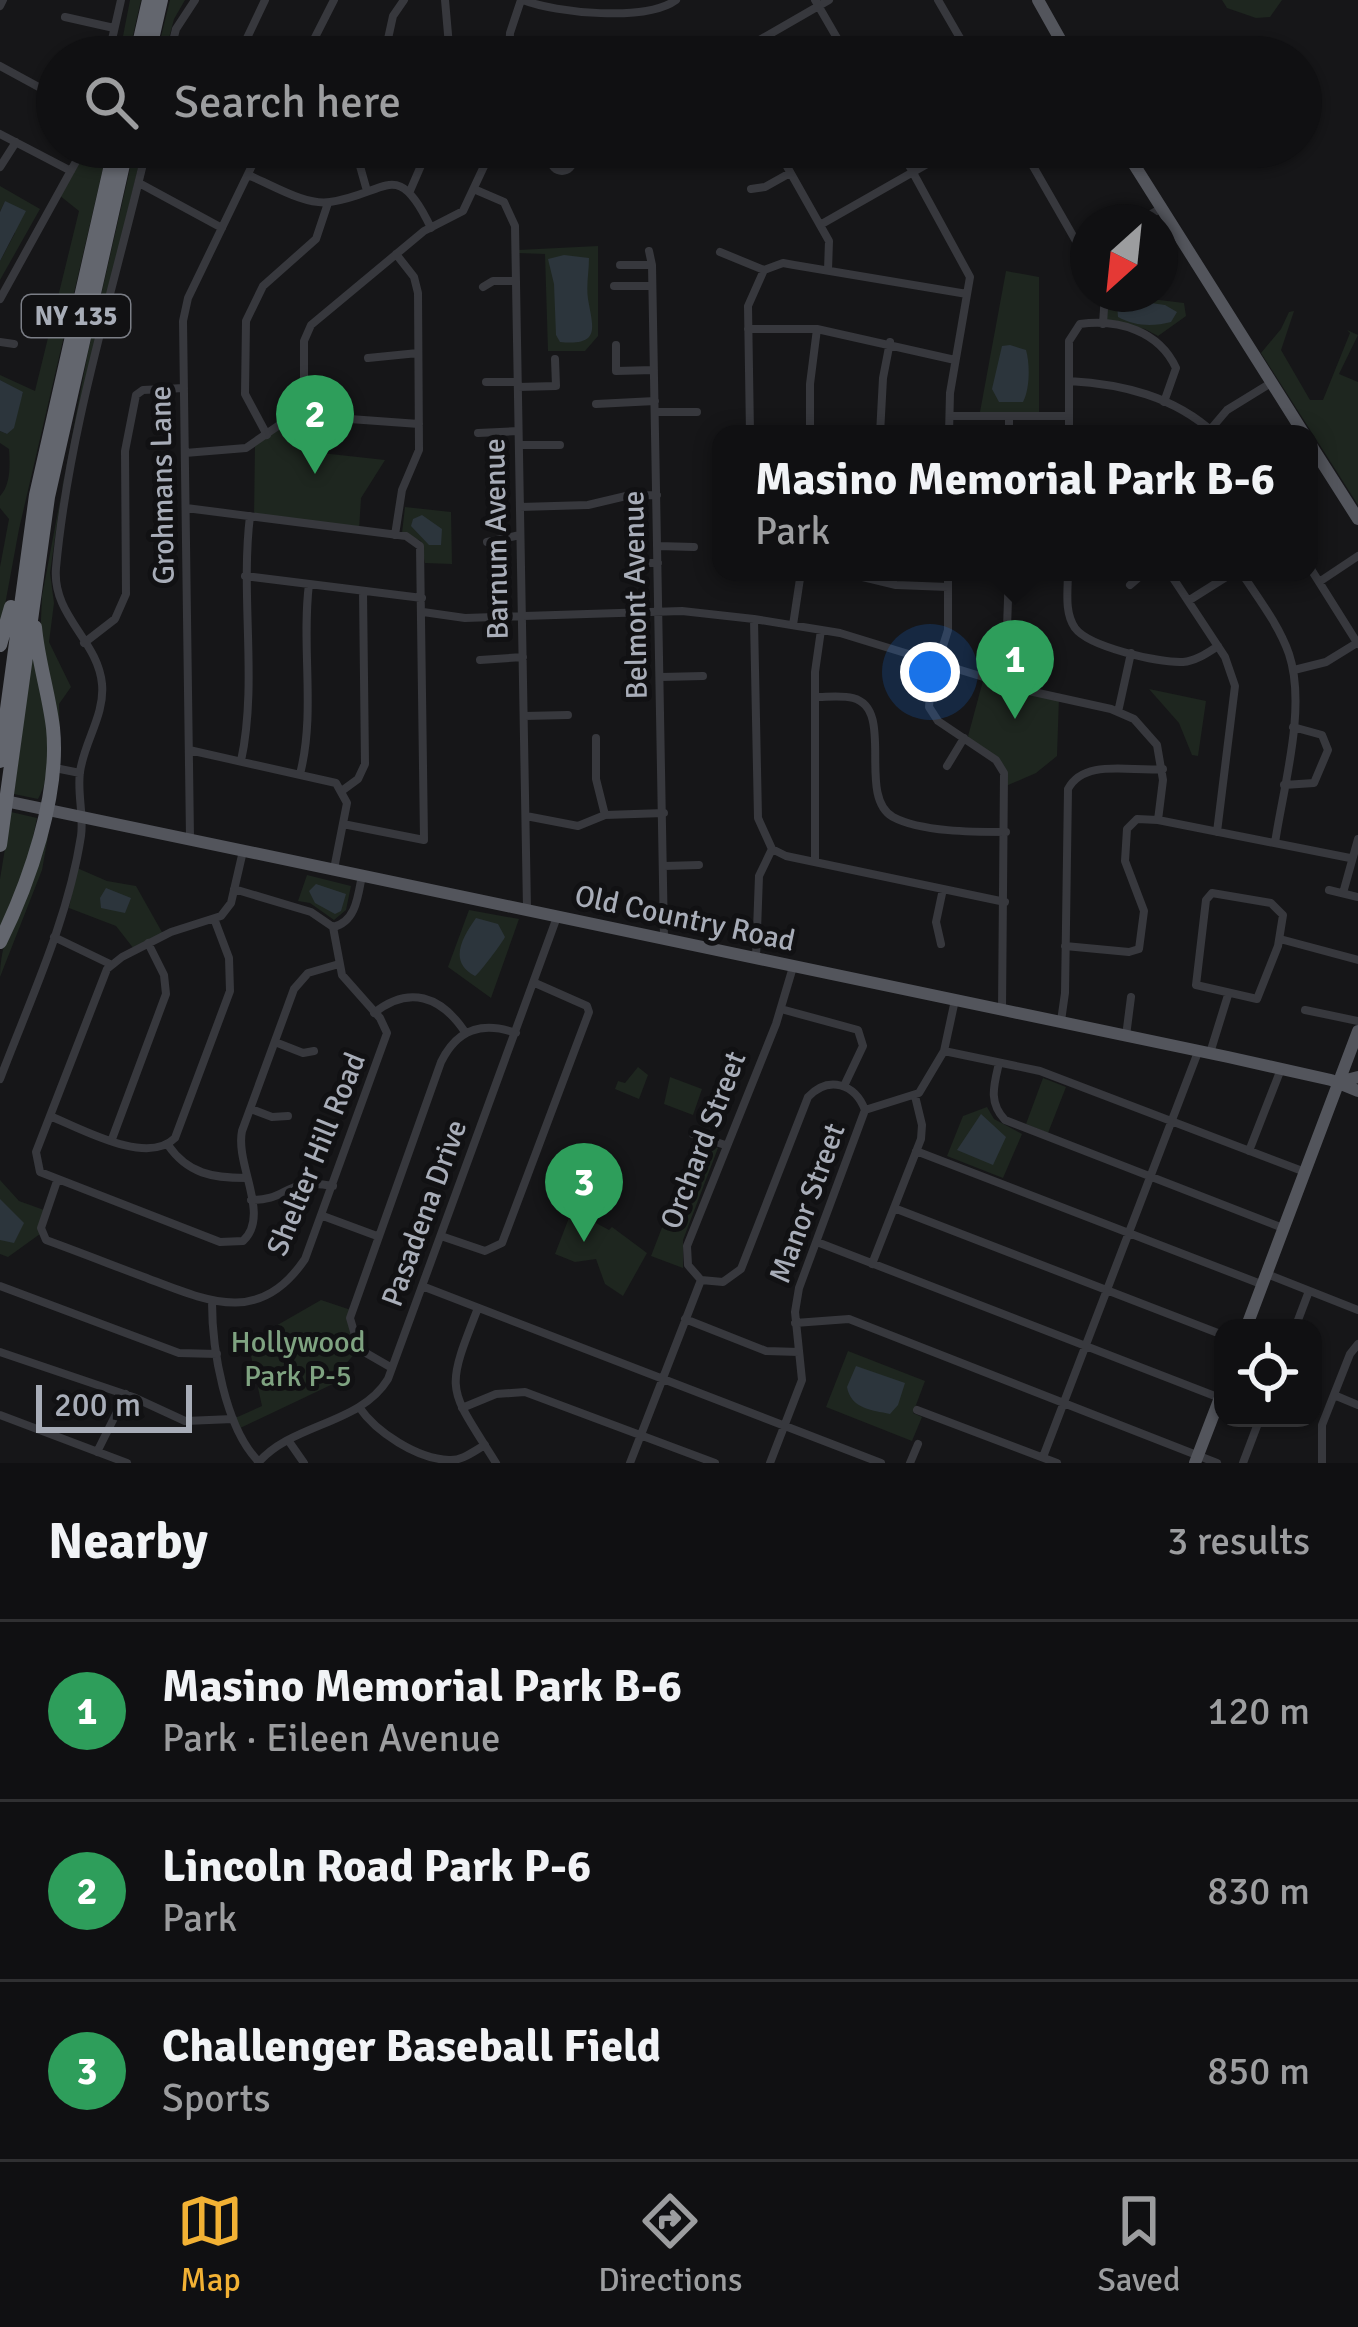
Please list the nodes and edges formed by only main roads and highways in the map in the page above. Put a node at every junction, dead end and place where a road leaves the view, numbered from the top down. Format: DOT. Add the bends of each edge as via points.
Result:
graph roads {
  1 [pos="149,0"];
  2 [pos="161,0"];
  3 [pos="1038,0"];
  4 [pos="141,36"];
  5 [pos="153,36"];
  6 [pos="1058,36"];
  7 [pos="112,168"];
  8 [pos="123,168"];
  9 [pos="1136,168"];
  10 [pos="1298,425"];
  11 [pos="1318,456"];
  12 [pos="1358,519"];
  13 [pos="35,534"];
  14 [pos="0,645"];
  15 [pos="0,761"];
  16 [pos="0,800"];
  17 [pos="44,809"];
  18 [pos="0,844"];
  19 [pos="0,942"];
  20 [pos="1358,1031"];
  21 [pos="1312,1075"];
  22 [pos="1358,1077"];
  23 [pos="1339,1082"];
  24 [pos="1358,1091"];
  25 [pos="1331,1104"];
  26 [pos="1249,1319"];
  27 [pos="1214,1412"];
  28 [pos="1196,1459"];
  1 -- 4 [label="highway"];
  2 -- 5 [label="highway"];
  3 -- 6 [label="main road"];
  7 -- 13 [label="highway, NY 135"];
  8 -- 13 [label="highway, NY 135"];
  9 -- 10 [label="main road"];
  11 -- 12 [label="main road"];
  13 -- 14 [label="highway"];
  13 -- 15 [label="highway, NY 135"];
  13 -- 17 [label="highway" via="35,626 53,732"];
  13 -- 18 [label="highway, NY 135"];
  16 -- 17 [label="main road, Old Country Road"];
  17 -- 19 [label="highway" via="31,870"];
  17 -- 21 [label="main road, Old Country Road"];
  20 -- 23 [label="main road"];
  21 -- 23 [label="main road, Old Country Road"];
  21 -- 25 [label="main road"];
  22 -- 23 [label="main road"];
  23 -- 24 [label="main road, Old Country Road"];
  23 -- 25 [label="main road"];
  25 -- 26 [label="main road"];
  27 -- 28 [label="main road"];
}
